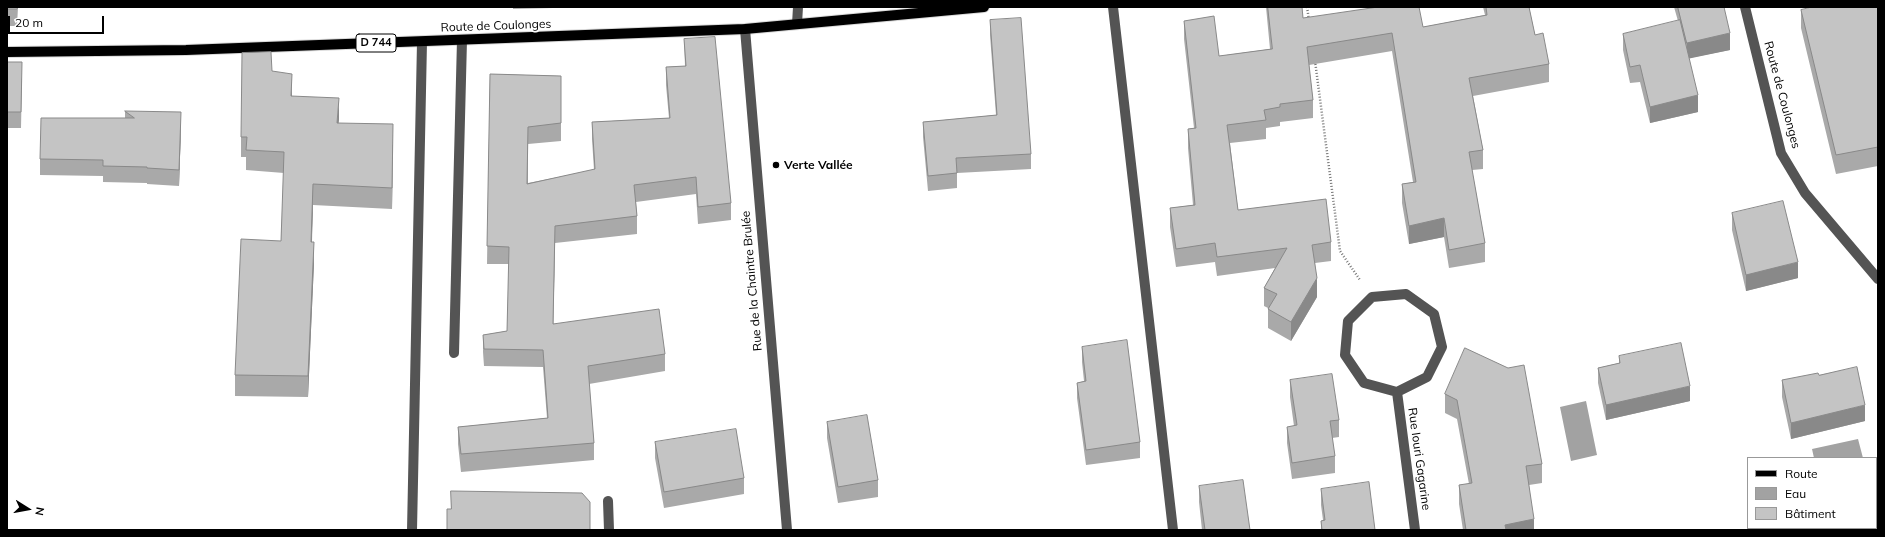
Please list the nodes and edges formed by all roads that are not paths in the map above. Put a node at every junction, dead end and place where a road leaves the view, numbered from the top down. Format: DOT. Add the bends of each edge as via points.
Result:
graph roads {
  1 [pos="798,7"];
  2 [pos="984,7"];
  3 [pos="1113,7"];
  4 [pos="1746,7"];
  5 [pos="796,24"];
  6 [pos="744,29"];
  7 [pos="462,40"];
  8 [pos="422,42"];
  9 [pos="7,52"];
  10 [pos="1878,279"];
  11 [pos="454,352"];
  12 [pos="1397,392"];
  13 [pos="608,501"];
  14 [pos="412,530"];
  15 [pos="609,530"];
  16 [pos="787,530"];
  17 [pos="1173,530"];
  18 [pos="1415,530"];
  1 -- 5 [label="street"];
  2 -- 5 [label="main road, Route de Coulonges / D 744"];
  3 -- 17 [label="street"];
  4 -- 10 [label="street, Route de Coulonges" via="1781,153 1806,194"];
  5 -- 6 [label="main road, Route de Coulonges / D 744"];
  6 -- 7 [label="main road, Route de Coulonges / D 744"];
  6 -- 16 [label="street, Rue de la Chaintre Brulée"];
  7 -- 8 [label="main road, Route de Coulonges / D 744"];
  7 -- 11 [label="street"];
  8 -- 9 [label="main road, Route de Coulonges / D 744" via="186,50"];
  8 -- 14 [label="street"];
  12 -- 12 [label="street" via="1427,377 1442,347 1434,314 1406,294 1372,297 1348,321 1345,355 1364,383"];
  12 -- 18 [label="street, Rue Iouri Gagarine"];
  13 -- 15 [label="street"];
}
